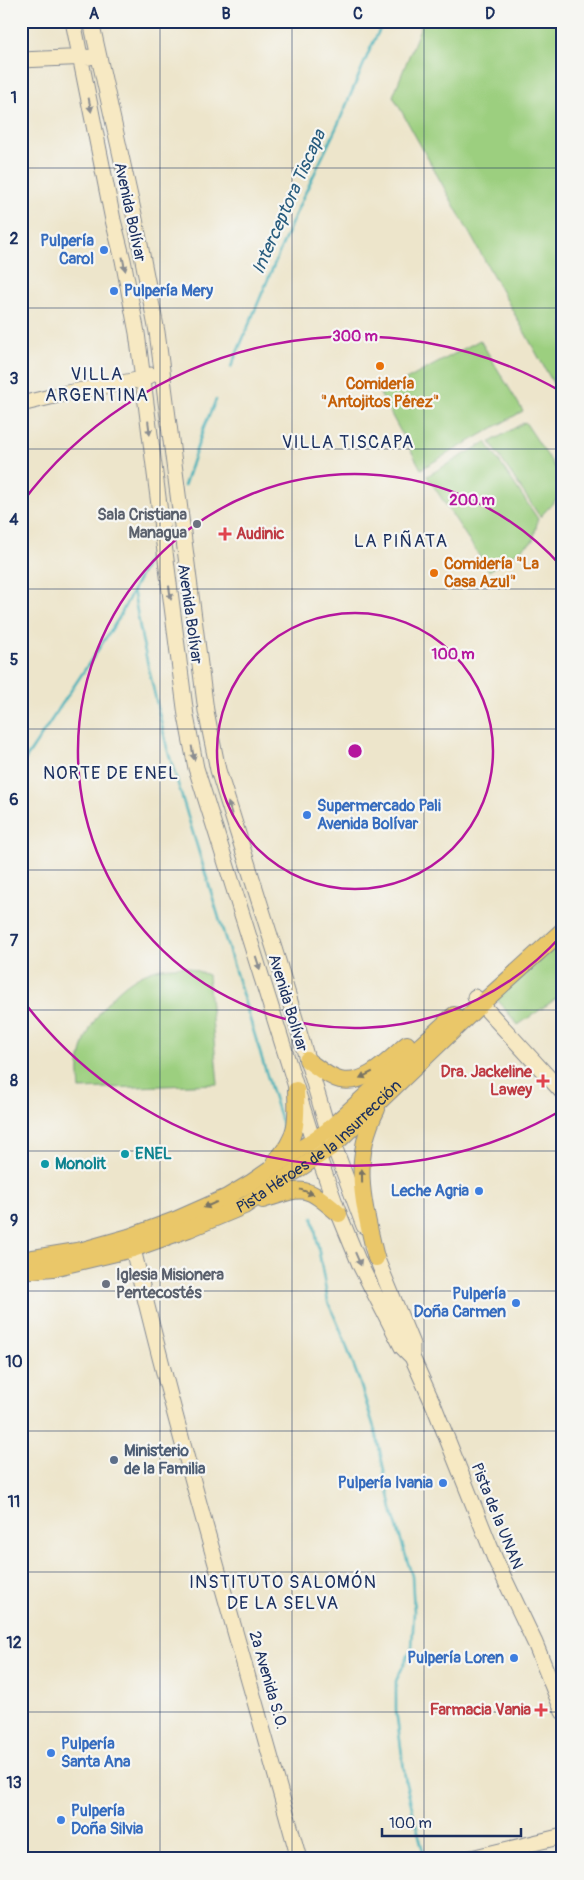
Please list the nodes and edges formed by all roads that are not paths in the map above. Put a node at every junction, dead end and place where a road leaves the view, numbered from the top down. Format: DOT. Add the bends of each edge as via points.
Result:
graph roads {
  1 [pos="73,21"];
  2 [pos="91,21"];
  3 [pos="99,57"];
  4 [pos="75,58"];
  5 [pos="21,60"];
  6 [pos="160,348"];
  7 [pos="143,379"];
  8 [pos="21,404"];
  9 [pos="168,411"];
  10 [pos="244,855"];
  11 [pos="243,917"];
  12 [pos="563,918"];
  13 [pos="563,930"];
  14 [pos="277,958"];
  15 [pos="478,1001"];
  16 [pos="449,1019"];
  17 [pos="307,1060"];
  18 [pos="296,1090"];
  19 [pos="563,1093"];
  20 [pos="383,1098"];
  21 [pos="328,1130"];
  22 [pos="333,1146"];
  23 [pos="316,1149"];
  24 [pos="252,1182"];
  25 [pos="244,1206"];
  26 [pos="339,1214"];
  27 [pos="133,1249"];
  28 [pos="376,1258"];
  29 [pos="21,1260"];
  30 [pos="21,1271"];
  31 [pos="412,1357"];
  32 [pos="553,1687"];
  33 [pos="563,1700"];
  34 [pos="563,1712"];
  35 [pos="563,1836"];
  36 [pos="300,1859"];
  37 [pos="467,1859"];
  1 -- 4 [label="main road, Avenida Bolívar"];
  2 -- 3 [label="main road, Avenida Bolívar"];
  3 -- 4 [label="main road"];
  3 -- 6 [label="main road, Avenida Bolívar"];
  4 -- 5 [label="main road"];
  4 -- 7 [label="main road, Avenida Bolívar, one-way" via="123,260"];
  6 -- 7 [label="main road" via="152,375"];
  6 -- 9 [label="main road, Avenida Bolívar"];
  7 -- 8 [label="main road"];
  7 -- 9 [label="main road" via="152,383"];
  7 -- 11 [label="main road, Avenida Bolívar, one-way" via="186,716 196,768"];
  10 -- 9 [label="main road, Avenida Bolívar, one-way" via="218,770 206,711"];
  10 -- 11 [label="main road" via="244,873 253,902 249,913"];
  10 -- 14 [label="main road, Avenida Bolívar"];
  11 -- 14 [label="main road" via="258,923 267,946"];
  11 -- 18 [label="main road, Avenida Bolívar, one-way"];
  12 -- 15 [label="main road, Pista Héroes de la Insurrección"];
  13 -- 15 [label="main road, Pista Héroes de la Insurrección"];
  14 -- 17 [label="main road, Avenida Bolívar"];
  15 -- 16 [label="main road, Pista Héroes de la Insurrección"];
  15 -- 19 [label="main road"];
  15 -- 20 [label="main road, Pista Héroes de la Insurrección"];
  16 -- 17 [label="main road, one-way" via="417,1036 370,1074 354,1081 326,1074"];
  16 -- 21 [label="main road, Pista Héroes de la Insurrección"];
  17 -- 21 [label="main road, Avenida Bolívar"];
  18 -- 23 [label="main road, Avenida Bolívar"];
  18 -- 24 [label="main road" via="295,1132 281,1155"];
  20 -- 22 [label="main road, Pista Héroes de la Insurrección"];
  28 -- 20 [label="main road, one-way" via="363,1202 362,1166 366,1133"];
  21 -- 22 [label="main road, Pista de la UNAN"];
  21 -- 23 [label="main road, Pista Héroes de la Insurrección"];
  22 -- 23 [label="main road, Pista Héroes de la Insurrección"];
  22 -- 28 [label="main road, Pista de la UNAN"];
  23 -- 24 [label="main road, Pista Héroes de la Insurrección"];
  23 -- 25 [label="main road, Pista Héroes de la Insurrección"];
  23 -- 26 [label="main road, Pista de la UNAN"];
  24 -- 29 [label="main road, Pista Héroes de la Insurrección, one-way" via="176,1220 128,1237 83,1250"];
  25 -- 26 [label="main road, one-way" via="299,1189 320,1198"];
  25 -- 27 [label="main road, Pista Héroes de la Insurrección"];
  26 -- 31 [label="main road, Pista de la UNAN, one-way" via="360,1265 402,1347"];
  27 -- 30 [label="main road, Pista Héroes de la Insurrección" via="62,1266"];
  27 -- 36 [label="main road, 2a Avenida S.O." via="207,1534"];
  28 -- 31 [label="main road, Pista de la UNAN" via="412,1344"];
  31 -- 32 [label="main road, Pista de la UNAN" via="495,1558"];
  32 -- 33 [label="main road, Pista de la UNAN"];
  32 -- 34 [label="main road, Pista de la UNAN"];
  35 -- 37 [label="main road"];
}
